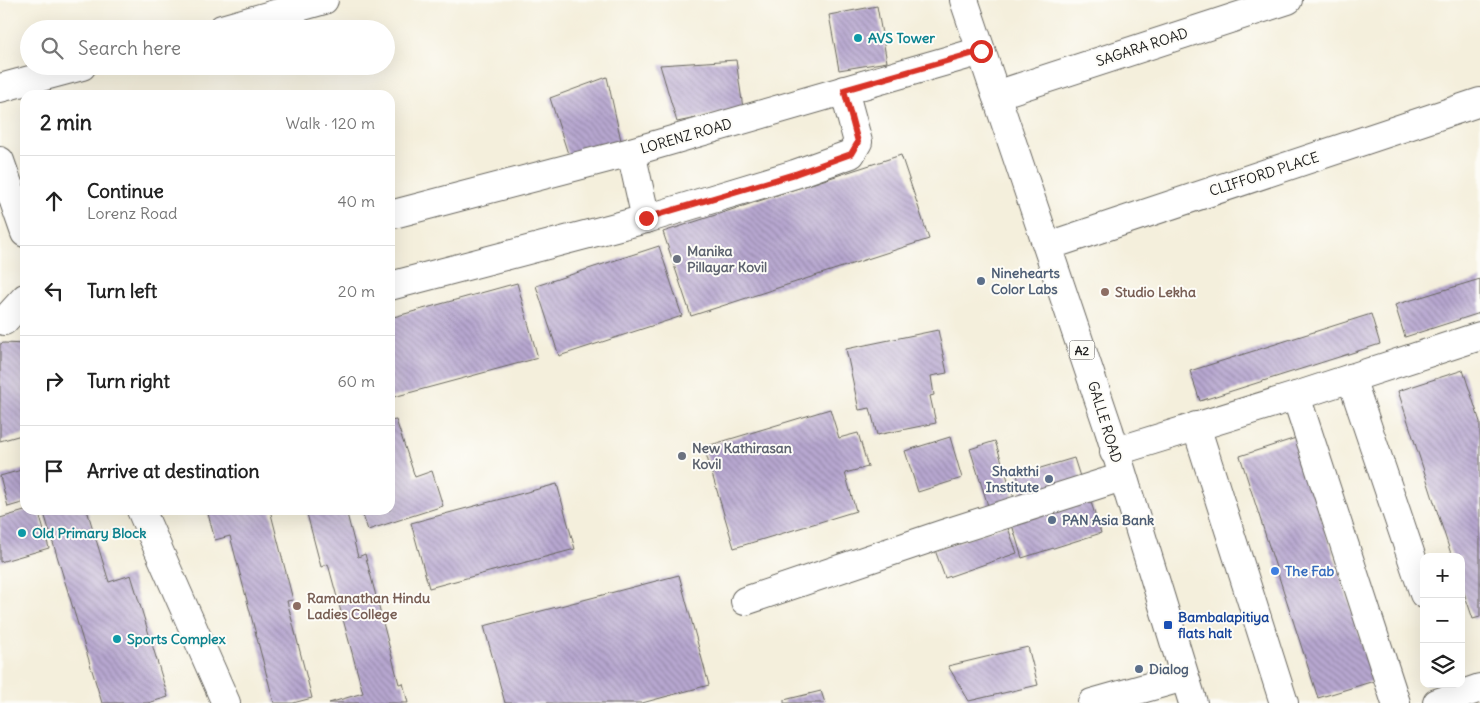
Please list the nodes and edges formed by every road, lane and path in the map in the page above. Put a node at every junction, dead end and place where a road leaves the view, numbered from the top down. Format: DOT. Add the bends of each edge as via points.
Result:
graph roads {
  1 [pos="324,0"];
  2 [pos="964,0"];
  3 [pos="1288,0"];
  4 [pos="254,20"];
  5 [pos="981,51"];
  6 [pos="48,75"];
  7 [pos="0,88"];
  8 [pos="844,90"];
  9 [pos="996,95"];
  10 [pos="1480,102"];
  11 [pos="630,152"];
  12 [pos="0,161"];
  13 [pos="395,215"];
  14 [pos="646,218"];
  15 [pos="20,219"];
  16 [pos="1048,246"];
  17 [pos="395,282"];
  18 [pos="20,306"];
  19 [pos="10,322"];
  20 [pos="1480,336"];
  21 [pos="1351,378"];
  22 [pos="1296,396"];
  23 [pos="1196,426"];
  24 [pos="1114,452"];
  25 [pos="1122,477"];
  26 [pos="143,515"];
  27 [pos="1420,582"];
  28 [pos="745,601"];
  29 [pos="1184,677"];
  30 [pos="226,703"];
  31 [pos="1092,703"];
  32 [pos="1193,703"];
  33 [pos="1284,703"];
  34 [pos="1396,703"];
  1 -- 4 [label="main road"];
  2 -- 5 [label="main road, GALLE ROAD / A2"];
  3 -- 9 [label="main road, SAGARA ROAD"];
  5 -- 8 [label="main road, LORENZ ROAD"];
  5 -- 9 [label="main road, GALLE ROAD / A2"];
  6 -- 7 [label="main road"];
  8 -- 11 [label="main road, LORENZ ROAD"];
  8 -- 14 [label="main road" via="858,142 851,154"];
  9 -- 16 [label="main road, GALLE ROAD / A2"];
  10 -- 16 [label="main road, CLIFFORD PLACE"];
  11 -- 13 [label="main road, LORENZ ROAD"];
  11 -- 14 [label="main road"];
  12 -- 15 [label="main road"];
  14 -- 17 [label="main road"];
  16 -- 24 [label="main road, GALLE ROAD / A2"];
  18 -- 19 [label="main road"];
  20 -- 21 [label="main road"];
  21 -- 22 [label="main road"];
  21 -- 27 [label="main road"];
  22 -- 23 [label="main road"];
  22 -- 34 [label="main road"];
  23 -- 24 [label="main road"];
  23 -- 33 [label="main road"];
  24 -- 25 [label="main road, GALLE ROAD / A2"];
  25 -- 28 [label="main road"];
  25 -- 29 [label="main road, GALLE ROAD / A2"];
  26 -- 30 [label="main road"];
  29 -- 31 [label="main road"];
  29 -- 32 [label="main road, GALLE ROAD / A2"];
}
